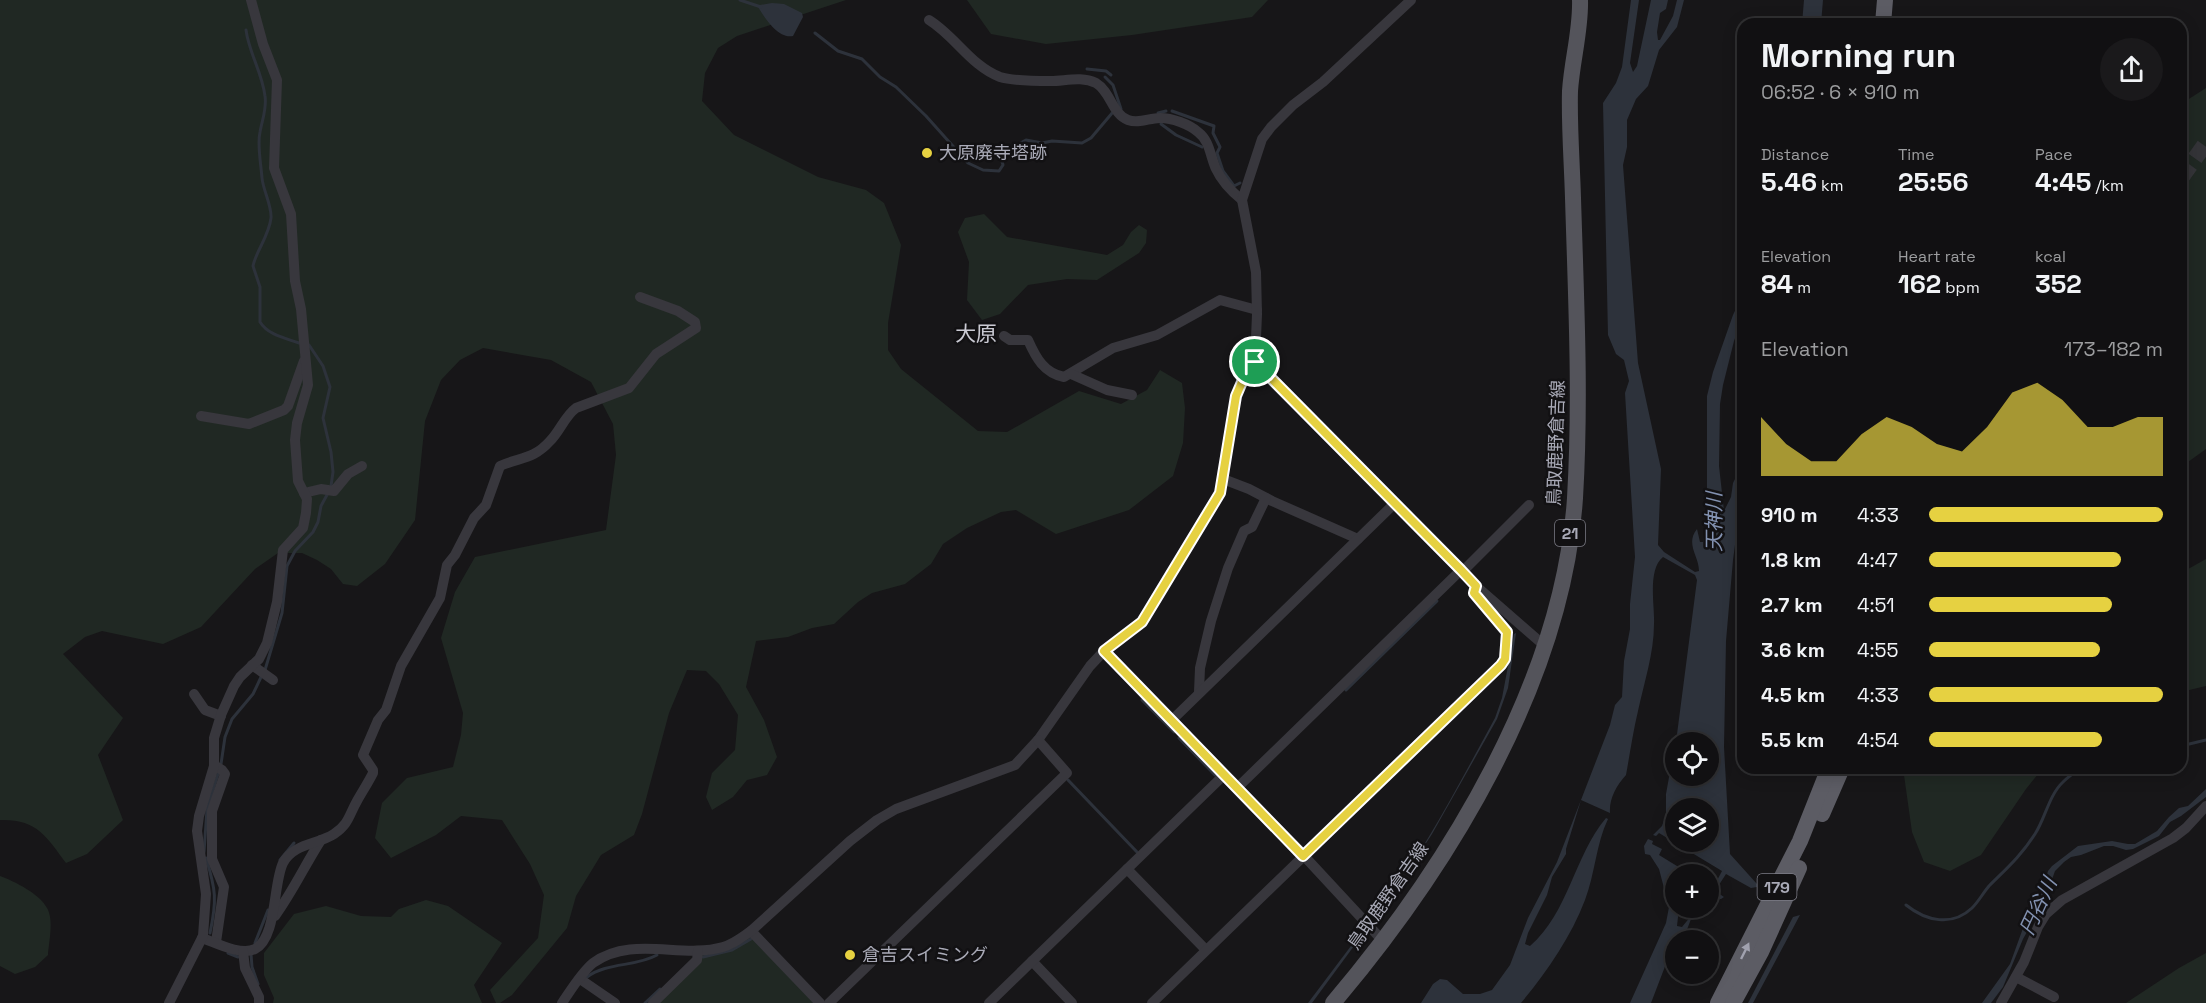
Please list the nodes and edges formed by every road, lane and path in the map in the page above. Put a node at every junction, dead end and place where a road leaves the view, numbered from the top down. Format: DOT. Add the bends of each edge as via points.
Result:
graph roads {
  1 [pos="251,0"];
  2 [pos="1411,0"];
  3 [pos="1580,0"];
  4 [pos="1885,0"];
  5 [pos="1884,18"];
  6 [pos="929,20"];
  7 [pos="1169,107"];
  8 [pos="1167,120"];
  9 [pos="1242,200"];
  10 [pos="640,297"];
  11 [pos="1257,310"];
  12 [pos="1004,336"];
  13 [pos="305,360"];
  14 [pos="1255,362"];
  15 [pos="1071,374"];
  16 [pos="1132,395"];
  17 [pos="201,416"];
  18 [pos="362,466"];
  19 [pos="1224,479"];
  20 [pos="304,493"];
  21 [pos="1266,498"];
  22 [pos="1395,503"];
  23 [pos="1529,505"];
  24 [pos="1358,539"];
  25 [pos="1462,571"];
  26 [pos="1476,586"];
  27 [pos="1546,647"];
  28 [pos="1104,651"];
  29 [pos="252,665"];
  30 [pos="273,680"];
  31 [pos="1199,692"];
  32 [pos="194,694"];
  33 [pos="221,716"];
  34 [pos="1170,721"];
  35 [pos="1038,740"];
  36 [pos="214,765"];
  37 [pos="1827,774"];
  38 [pos="1839,774"];
  39 [pos="1224,775"];
  40 [pos="1237,788"];
  41 [pos="2206,806"];
  42 [pos="321,840"];
  43 [pos="1303,856"];
  44 [pos="1127,869"];
  45 [pos="272,921"];
  46 [pos="752,931"];
  47 [pos="202,938"];
  48 [pos="1382,940"];
  49 [pos="216,942"];
  50 [pos="1206,950"];
  51 [pos="243,951"];
  52 [pos="698,951"];
  53 [pos="1032,961"];
  54 [pos="2016,977"];
  55 [pos="580,978"];
  56 [pos="2054,997"];
  57 [pos="169,1003"];
  58 [pos="259,1003"];
  59 [pos="562,1003"];
  60 [pos="615,1003"];
  61 [pos="653,1003"];
  62 [pos="820,1003"];
  63 [pos="829,1003"];
  64 [pos="989,1003"];
  65 [pos="1072,1003"];
  66 [pos="1152,1003"];
  67 [pos="1333,1003"];
  68 [pos="1718,1003"];
  69 [pos="1733,1003"];
  70 [pos="2001,1003"];
  1 -- 13 [label="street" via="277,80 274,168 291,214"];
  2 -- 9 [label="street" via="1271,126 1262,139"];
  3 -- 27 [label="main road, 鳥取鹿野倉吉線 / 21" via="1570,90 1578,363 1574,502 1559,600"];
  4 -- 5 [label="highway"];
  6 -- 8 [label="street" via="979,66 1002,77 1083,79 1104,90 1122,118 1133,122"];
  7 -- 8 [label="street"];
  8 -- 9 [label="street" via="1185,124 1199,133 1228,189"];
  9 -- 11 [label="street" via="1256,272"];
  10 -- 42 [label="street" via="678,310 695,322 696,328 656,354 629,388 576,408 538,452 500,466 486,505 447,565 440,598 401,666 386,710 364,749 363,755 373,773 349,820"];
  11 -- 14 [label="street"];
  11 -- 15 [label="street" via="1220,300 1158,335 1113,348"];
  12 -- 15 [label="street" via="1028,340 1038,360 1054,375"];
  13 -- 17 [label="street" via="284,410 249,424"];
  13 -- 20 [label="street" via="308,385 295,440 298,481"];
  14 -- 19 [label="street" via="1236,396"];
  14 -- 22 [label="street"];
  15 -- 16 [label="street" via="1110,391"];
  18 -- 20 [label="street" via="348,474 334,491"];
  19 -- 21 [label="street"];
  19 -- 28 [label="street" via="1220,493 1142,622"];
  20 -- 29 [label="street" via="307,499 303,528 283,550 267,643"];
  21 -- 24 [label="street"];
  21 -- 31 [label="street" via="1228,568 1200,668"];
  22 -- 24 [label="street"];
  22 -- 25 [label="street"];
  23 -- 25 [label="street"];
  24 -- 31 [label="street"];
  25 -- 26 [label="street"];
  25 -- 40 [label="street"];
  26 -- 27 [label="street"];
  26 -- 43 [label="street" via="1474,593 1507,632 1505,659"];
  27 -- 48 [label="main road, 鳥取鹿野倉吉線 / 21" via="1497,761 1448,845"];
  28 -- 34 [label="street"];
  28 -- 35 [label="street"];
  29 -- 30 [label="street"];
  29 -- 33 [label="street" via="240,677"];
  31 -- 34 [label="street"];
  32 -- 33 [label="street" via="205,711"];
  33 -- 36 [label="street" via="214,738"];
  34 -- 39 [label="street"];
  35 -- 46 [label="street" via="1015,765 896,809 877,820"];
  35 -- 63 [label="street" via="1066,773"];
  36 -- 47 [label="street" via="197,831 207,911"];
  36 -- 49 [label="street" via="225,774 212,811 212,859 224,887"];
  68 -- 37 [label="highway, 179, one-way" via="1800,841"];
  38 -- 69 [label="highway, 179" via="1761,952"];
  39 -- 40 [label="street"];
  39 -- 44 [label="street"];
  40 -- 43 [label="street"];
  41 -- 54 [label="street" via="2173,838 2062,900 2046,914"];
  42 -- 45 [label="street"];
  42 -- 45 [label="street" via="293,850 282,865"];
  43 -- 48 [label="street"];
  43 -- 50 [label="street"];
  44 -- 50 [label="street"];
  44 -- 53 [label="street"];
  45 -- 51 [label="street" via="260,946"];
  46 -- 52 [label="street" via="729,945"];
  46 -- 62 [label="street"];
  47 -- 49 [label="street"];
  47 -- 57 [label="street"];
  48 -- 67 [label="main road, 鳥取鹿野倉吉線 / 21"];
  49 -- 51 [label="street"];
  50 -- 66 [label="street"];
  51 -- 58 [label="street" via="245,968"];
  52 -- 55 [label="street" via="622,950 591,965"];
  52 -- 61 [label="street" via="697,960"];
  53 -- 64 [label="street"];
  53 -- 65 [label="street"];
  54 -- 56 [label="street"];
  54 -- 70 [label="street"];
  55 -- 59 [label="street"];
  55 -- 60 [label="street"];
}
